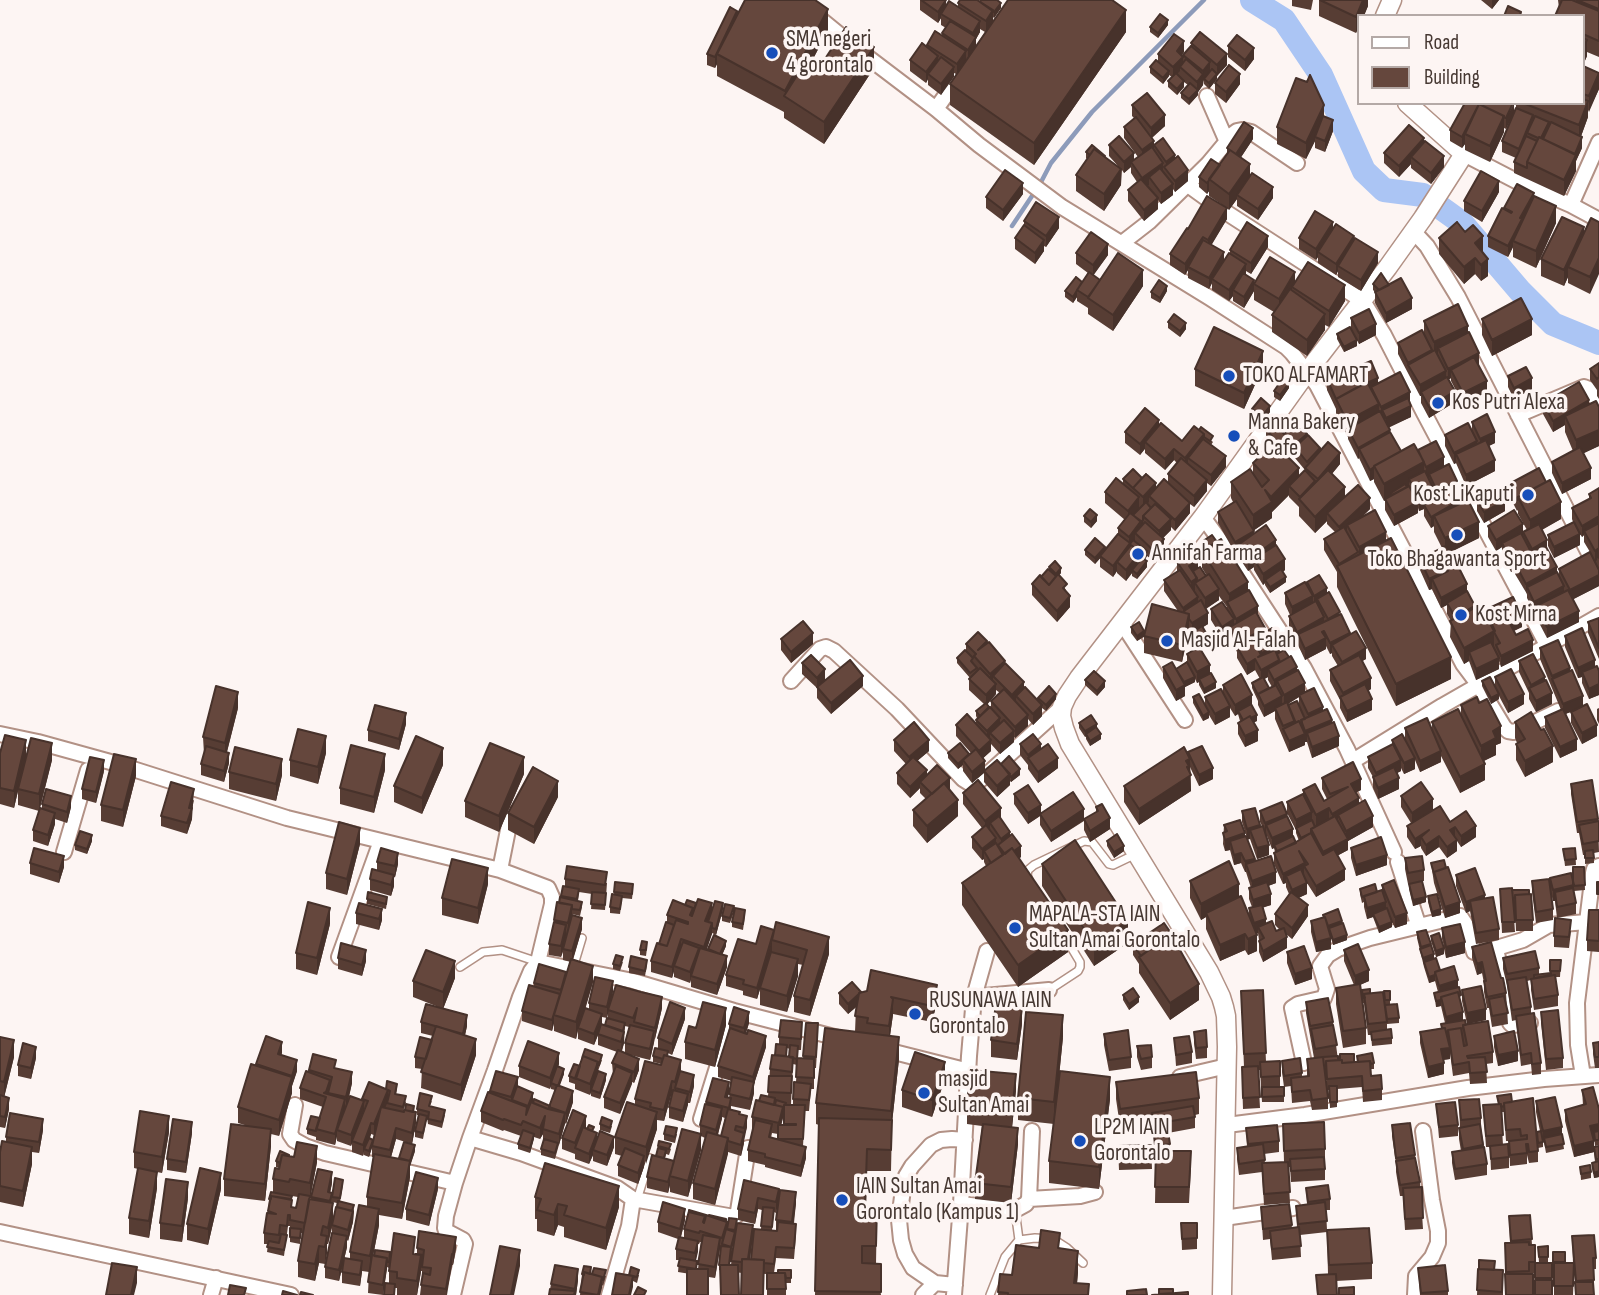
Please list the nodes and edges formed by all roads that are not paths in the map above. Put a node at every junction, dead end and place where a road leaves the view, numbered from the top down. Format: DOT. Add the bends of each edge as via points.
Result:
graph roads {
  1 [pos="797,0"];
  2 [pos="966,65"];
  3 [pos="1207,96"];
  4 [pos="1409,105"];
  5 [pos="936,108"];
  6 [pos="1227,142"];
  7 [pos="1599,142"];
  8 [pos="1464,154"];
  9 [pos="1297,163"];
  10 [pos="1188,185"];
  11 [pos="1570,205"];
  12 [pos="1599,220"];
  13 [pos="1418,224"];
  14 [pos="1122,243"];
  15 [pos="1363,301"];
  16 [pos="1307,372"];
  17 [pos="1599,403"];
  18 [pos="1518,415"];
  19 [pos="1203,517"];
  20 [pos="1599,573"];
  21 [pos="1599,616"];
  22 [pos="1122,623"];
  23 [pos="1547,645"];
  24 [pos="791,681"];
  25 [pos="1478,684"];
  26 [pos="1062,707"];
  27 [pos="1558,711"];
  28 [pos="1185,720"];
  29 [pos="0,734"];
  30 [pos="91,758"];
  31 [pos="1353,761"];
  32 [pos="510,816"];
  33 [pos="381,841"];
  34 [pos="64,852"];
  35 [pos="1137,854"];
  36 [pos="1599,866"];
  37 [pos="500,870"];
  38 [pos="1035,890"];
  39 [pos="1587,922"];
  40 [pos="1419,928"];
  41 [pos="1062,933"];
  42 [pos="582,938"];
  43 [pos="1496,949"];
  44 [pos="986,955"];
  45 [pos="339,957"];
  46 [pos="538,962"];
  47 [pos="460,967"];
  48 [pos="573,968"];
  49 [pos="1049,990"];
  50 [pos="974,997"];
  51 [pos="734,1011"];
  52 [pos="1530,1023"];
  53 [pos="1304,1063"];
  54 [pos="1227,1066"];
  55 [pos="973,1075"];
  56 [pos="1599,1075"];
  57 [pos="1583,1076"];
  58 [pos="1161,1081"];
  59 [pos="295,1105"];
  60 [pos="701,1119"];
  61 [pos="1227,1125"];
  62 [pos="1032,1131"];
  63 [pos="1423,1131"];
  64 [pos="470,1138"];
  65 [pos="965,1140"];
  66 [pos="748,1148"];
  67 [pos="650,1158"];
  68 [pos="454,1183"];
  69 [pos="1096,1192"];
  70 [pos="635,1199"];
  71 [pos="1029,1199"];
  72 [pos="961,1204"];
  73 [pos="1293,1208"];
  74 [pos="1015,1210"];
  75 [pos="1224,1218"];
  76 [pos="0,1232"];
  77 [pos="1019,1240"];
  78 [pos="1083,1263"];
  79 [pos="216,1278"];
  80 [pos="935,1283"];
  81 [pos="955,1290"];
  82 [pos="211,1295"];
  83 [pos="291,1295"];
  84 [pos="453,1295"];
  85 [pos="609,1295"];
  86 [pos="923,1295"];
  87 [pos="990,1295"];
  88 [pos="1222,1295"];
  89 [pos="1415,1295"];
  1 -- 5 [label="street"];
  2 -- 5 [label="street"];
  3 -- 6 [label="street"];
  4 -- 8 [label="street"];
  5 -- 14 [label="street" via="1062,207"];
  6 -- 9 [label="street" via="1233,134 1247,130"];
  6 -- 10 [label="street"];
  7 -- 11 [label="street"];
  8 -- 11 [label="street"];
  8 -- 13 [label="street"];
  10 -- 14 [label="street"];
  10 -- 15 [label="street"];
  11 -- 12 [label="street"];
  13 -- 15 [label="street"];
  13 -- 18 [label="street"];
  14 -- 16 [label="street" via="1286,347"];
  15 -- 16 [label="street"];
  15 -- 23 [label="street"];
  16 -- 19 [label="street"];
  16 -- 25 [label="street" via="1463,664"];
  17 -- 18 [label="street" via="1584,387"];
  18 -- 20 [label="street"];
  19 -- 22 [label="street"];
  19 -- 31 [label="street" via="1304,668"];
  21 -- 23 [label="street"];
  22 -- 26 [label="street"];
  22 -- 28 [label="street"];
  23 -- 25 [label="street"];
  24 -- 26 [label="street" via="827,646 971,785"];
  25 -- 27 [label="street" via="1511,732"];
  25 -- 31 [label="street"];
  26 -- 35 [label="street" via="1070,744"];
  29 -- 30 [label="street"];
  30 -- 33 [label="street" via="287,818"];
  30 -- 34 [label="street"];
  31 -- 40 [label="street" via="1396,857"];
  32 -- 37 [label="street"];
  33 -- 37 [label="street"];
  33 -- 45 [label="street"];
  35 -- 38 [label="lane" via="1113,865 1092,842 1077,843 1030,868 1027,875"];
  35 -- 54 [label="street" via="1221,997"];
  36 -- 39 [label="street" via="1593,873"];
  37 -- 46 [label="street" via="544,885 551,893"];
  39 -- 43 [label="street" via="1549,925"];
  39 -- 57 [label="street" via="1576,1016"];
  40 -- 43 [label="street" via="1460,916 1474,952"];
  40 -- 53 [label="street" via="1370,938 1328,955 1320,966 1327,989 1324,998 1292,1008"];
  41 -- 49 [label="lane" via="1080,967"];
  42 -- 48 [label="lane"];
  43 -- 52 [label="street" via="1510,1023"];
  44 -- 50 [label="street"];
  46 -- 47 [label="lane" via="502,950 483,952"];
  46 -- 48 [label="street"];
  46 -- 64 [label="street" via="520,997"];
  48 -- 51 [label="street"];
  49 -- 50 [label="street"];
  50 -- 55 [label="street"];
  51 -- 55 [label="street"];
  51 -- 60 [label="street"];
  54 -- 58 [label="street"];
  54 -- 61 [label="street"];
  55 -- 65 [label="street"];
  56 -- 57 [label="street"];
  57 -- 61 [label="street" via="1468,1088"];
  59 -- 68 [label="street" via="290,1134 305,1146"];
  61 -- 75 [label="street"];
  62 -- 71 [label="street"];
  63 -- 89 [label="street" via="1438,1243 1416,1276"];
  64 -- 68 [label="street"];
  64 -- 70 [label="street" via="607,1184"];
  65 -- 72 [label="street"];
  65 -- 80 [label="street" via="931,1145 912,1166 903,1189 899,1220 905,1254 914,1268"];
  66 -- 70 [label="street" via="737,1216"];
  67 -- 70 [label="lane"];
  68 -- 84 [label="street" via="445,1228 465,1244"];
  69 -- 71 [label="street"];
  70 -- 85 [label="street"];
  71 -- 74 [label="street"];
  72 -- 74 [label="street"];
  72 -- 81 [label="street"];
  73 -- 75 [label="street"];
  74 -- 77 [label="lane"];
  75 -- 88 [label="street"];
  76 -- 79 [label="street"];
  77 -- 78 [label="lane" via="1053,1239"];
  77 -- 87 [label="lane" via="1005,1257"];
  79 -- 82 [label="street"];
  79 -- 83 [label="street"];
  80 -- 81 [label="street"];
  80 -- 86 [label="street"];
}
